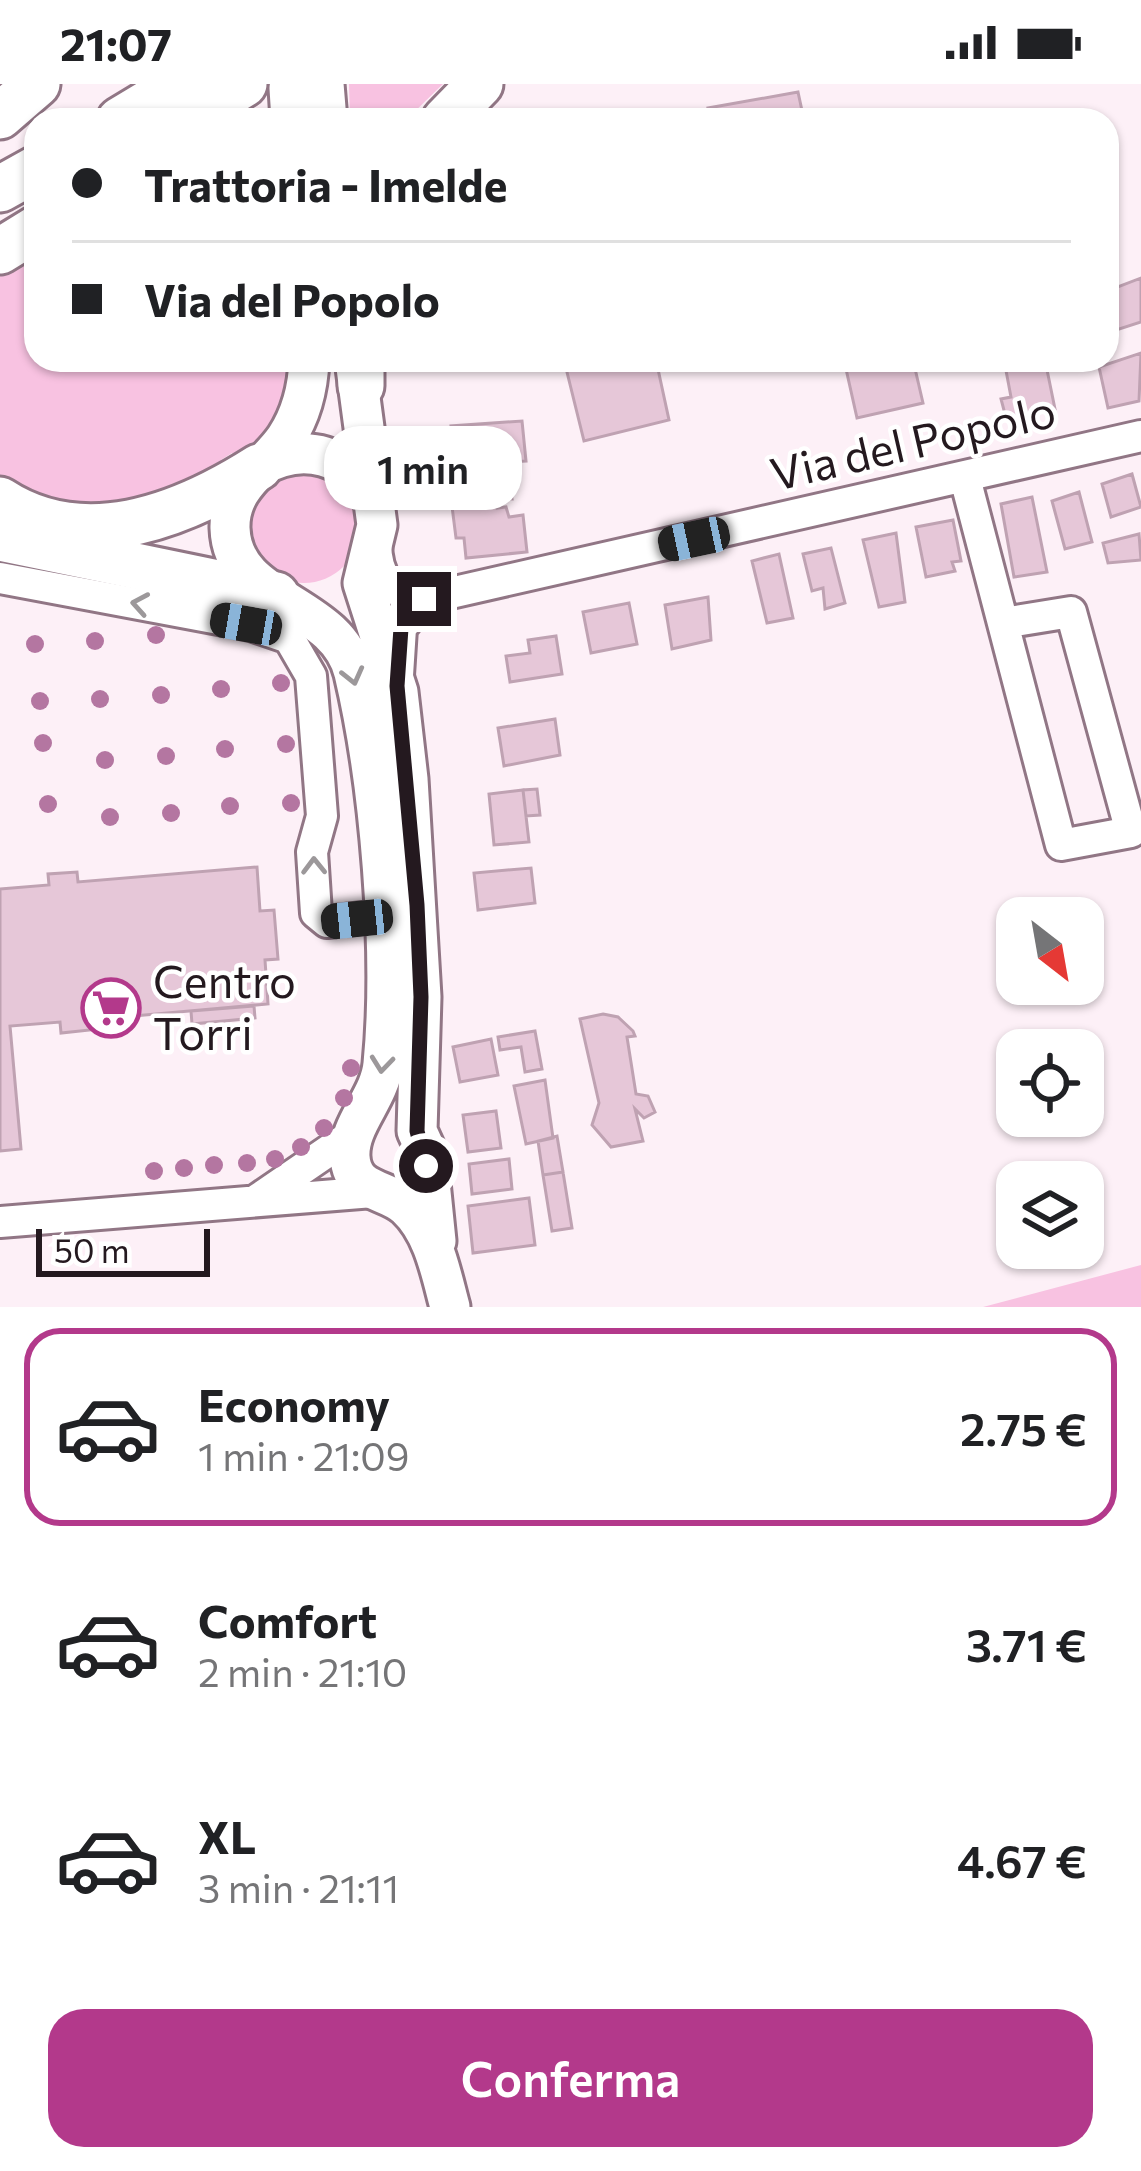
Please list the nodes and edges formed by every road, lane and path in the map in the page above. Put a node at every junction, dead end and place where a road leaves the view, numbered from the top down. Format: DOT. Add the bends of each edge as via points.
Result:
graph roads {
  1 [pos="37,84"];
  2 [pos="480,84"];
  3 [pos="237,100"];
  4 [pos="191,108"];
  5 [pos="273,108"];
  6 [pos="457,108"];
  7 [pos="0,116"];
  8 [pos="307,372"];
  9 [pos="359,372"];
  10 [pos="1141,436"];
  11 [pos="259,467"];
  12 [pos="965,478"];
  13 [pos="0,500"];
  14 [pos="0,538"];
  15 [pos="373,538"];
  16 [pos="0,578"];
  17 [pos="276,595"];
  18 [pos="424,599"];
  19 [pos="1003,623"];
  20 [pos="398,692"];
  21 [pos="1131,792"];
  22 [pos="382,916"];
  23 [pos="353,1133"];
  24 [pos="422,1148"];
  25 [pos="380,1193"];
  26 [pos="258,1199"];
  27 [pos="0,1222"];
  28 [pos="446,1292"];
  1 -- 7 [label="highway"];
  2 -- 6 [label="highway"];
  3 -- 4 [label="highway"];
  3 -- 5 [label="main road"];
  8 -- 11 [label="main road" via="298,415"];
  9 -- 15 [label="main road"];
  10 -- 12 [label="street, Via del Popolo"];
  11 -- 13 [label="highway" via="165,514 116,527 61,526"];
  11 -- 15 [label="main road" via="301,452 330,457 365,485"];
  11 -- 17 [label="main road" via="233,503 230,532 245,571"];
  12 -- 18 [label="street, Via del Popolo"];
  12 -- 19 [label="street"];
  14 -- 17 [label="highway"];
  15 -- 17 [label="main road" via="350,583 328,596"];
  15 -- 18 [label="street" via="388,586"];
  15 -- 20 [label="main road" via="364,590"];
  22 -- 16 [label="street, one-way" via="327,922 316,913 312,852 322,815 311,676 293,642 251,625"];
  17 -- 22 [label="main road, one-way" via="331,631 352,667"];
  18 -- 20 [label="street" via="401,628"];
  19 -- 21 [label="street" via="1071,612"];
  19 -- 21 [label="street" via="1061,845 1132,832"];
  20 -- 24 [label="main road" via="421,976"];
  22 -- 23 [label="main road, one-way" via="382,1070"];
  23 -- 24 [label="main road" via="387,1117"];
  23 -- 25 [label="main road" via="354,1174"];
  23 -- 26 [label="street"];
  24 -- 25 [label="main road" via="412,1186"];
  24 -- 28 [label="main road"];
  25 -- 26 [label="street"];
  25 -- 28 [label="main road" via="422,1226"];
  26 -- 27 [label="street"];
}
